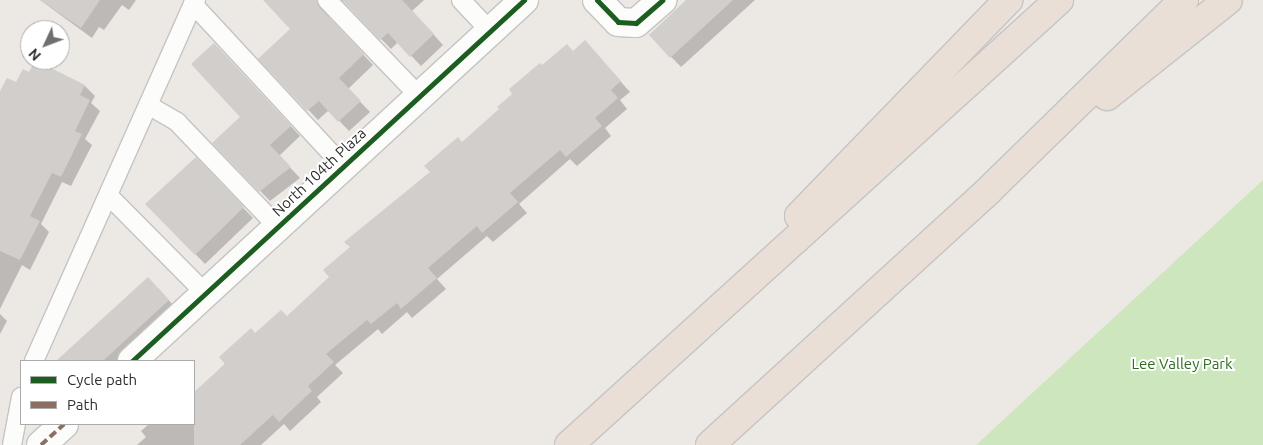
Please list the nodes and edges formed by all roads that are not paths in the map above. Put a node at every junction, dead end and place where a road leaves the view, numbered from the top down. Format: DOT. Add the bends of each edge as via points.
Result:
graph roads {
  1 [pos="327,0"];
  2 [pos="461,0"];
  3 [pos="524,0"];
  4 [pos="596,0"];
  5 [pos="662,0"];
  6 [pos="1008,0"];
  7 [pos="1059,0"];
  8 [pos="1184,0"];
  9 [pos="1228,0"];
  10 [pos="194,2"];
  11 [pos="490,31"];
  12 [pos="419,96"];
  13 [pos="148,105"];
  14 [pos="343,166"];
  15 [pos="988,190"];
  16 [pos="109,196"];
  17 [pos="278,227"];
  18 [pos="206,293"];
  19 [pos="668,353"];
  20 [pos="34,360"];
  21 [pos="133,360"];
  22 [pos="20,402"];
  23 [pos="63,425"];
  24 [pos="12,445"];
  25 [pos="41,445"];
  26 [pos="569,445"];
  27 [pos="710,445"];
  1 -- 12 [label="lane"];
  2 -- 11 [label="lane"];
  3 -- 11 [label="street, North 104th Plaza"];
  4 -- 5 [label="street" via="618,22 636,23"];
  6 -- 19 [label="highway"];
  7 -- 19 [label="highway" via="919,130"];
  8 -- 15 [label="highway"];
  9 -- 15 [label="highway"];
  10 -- 13 [label="lane"];
  10 -- 14 [label="lane"];
  11 -- 12 [label="street, North 104th Plaza"];
  12 -- 14 [label="street, North 104th Plaza"];
  13 -- 16 [label="lane"];
  13 -- 17 [label="lane" via="176,122"];
  14 -- 17 [label="street, North 104th Plaza"];
  15 -- 27 [label="highway"];
  16 -- 18 [label="lane"];
  16 -- 20 [label="lane"];
  17 -- 18 [label="street, North 104th Plaza"];
  18 -- 21 [label="street, North 104th Plaza"];
  19 -- 26 [label="highway"];
  22 -- 24 [label="lane"];
  23 -- 25 [label="street"];
}
